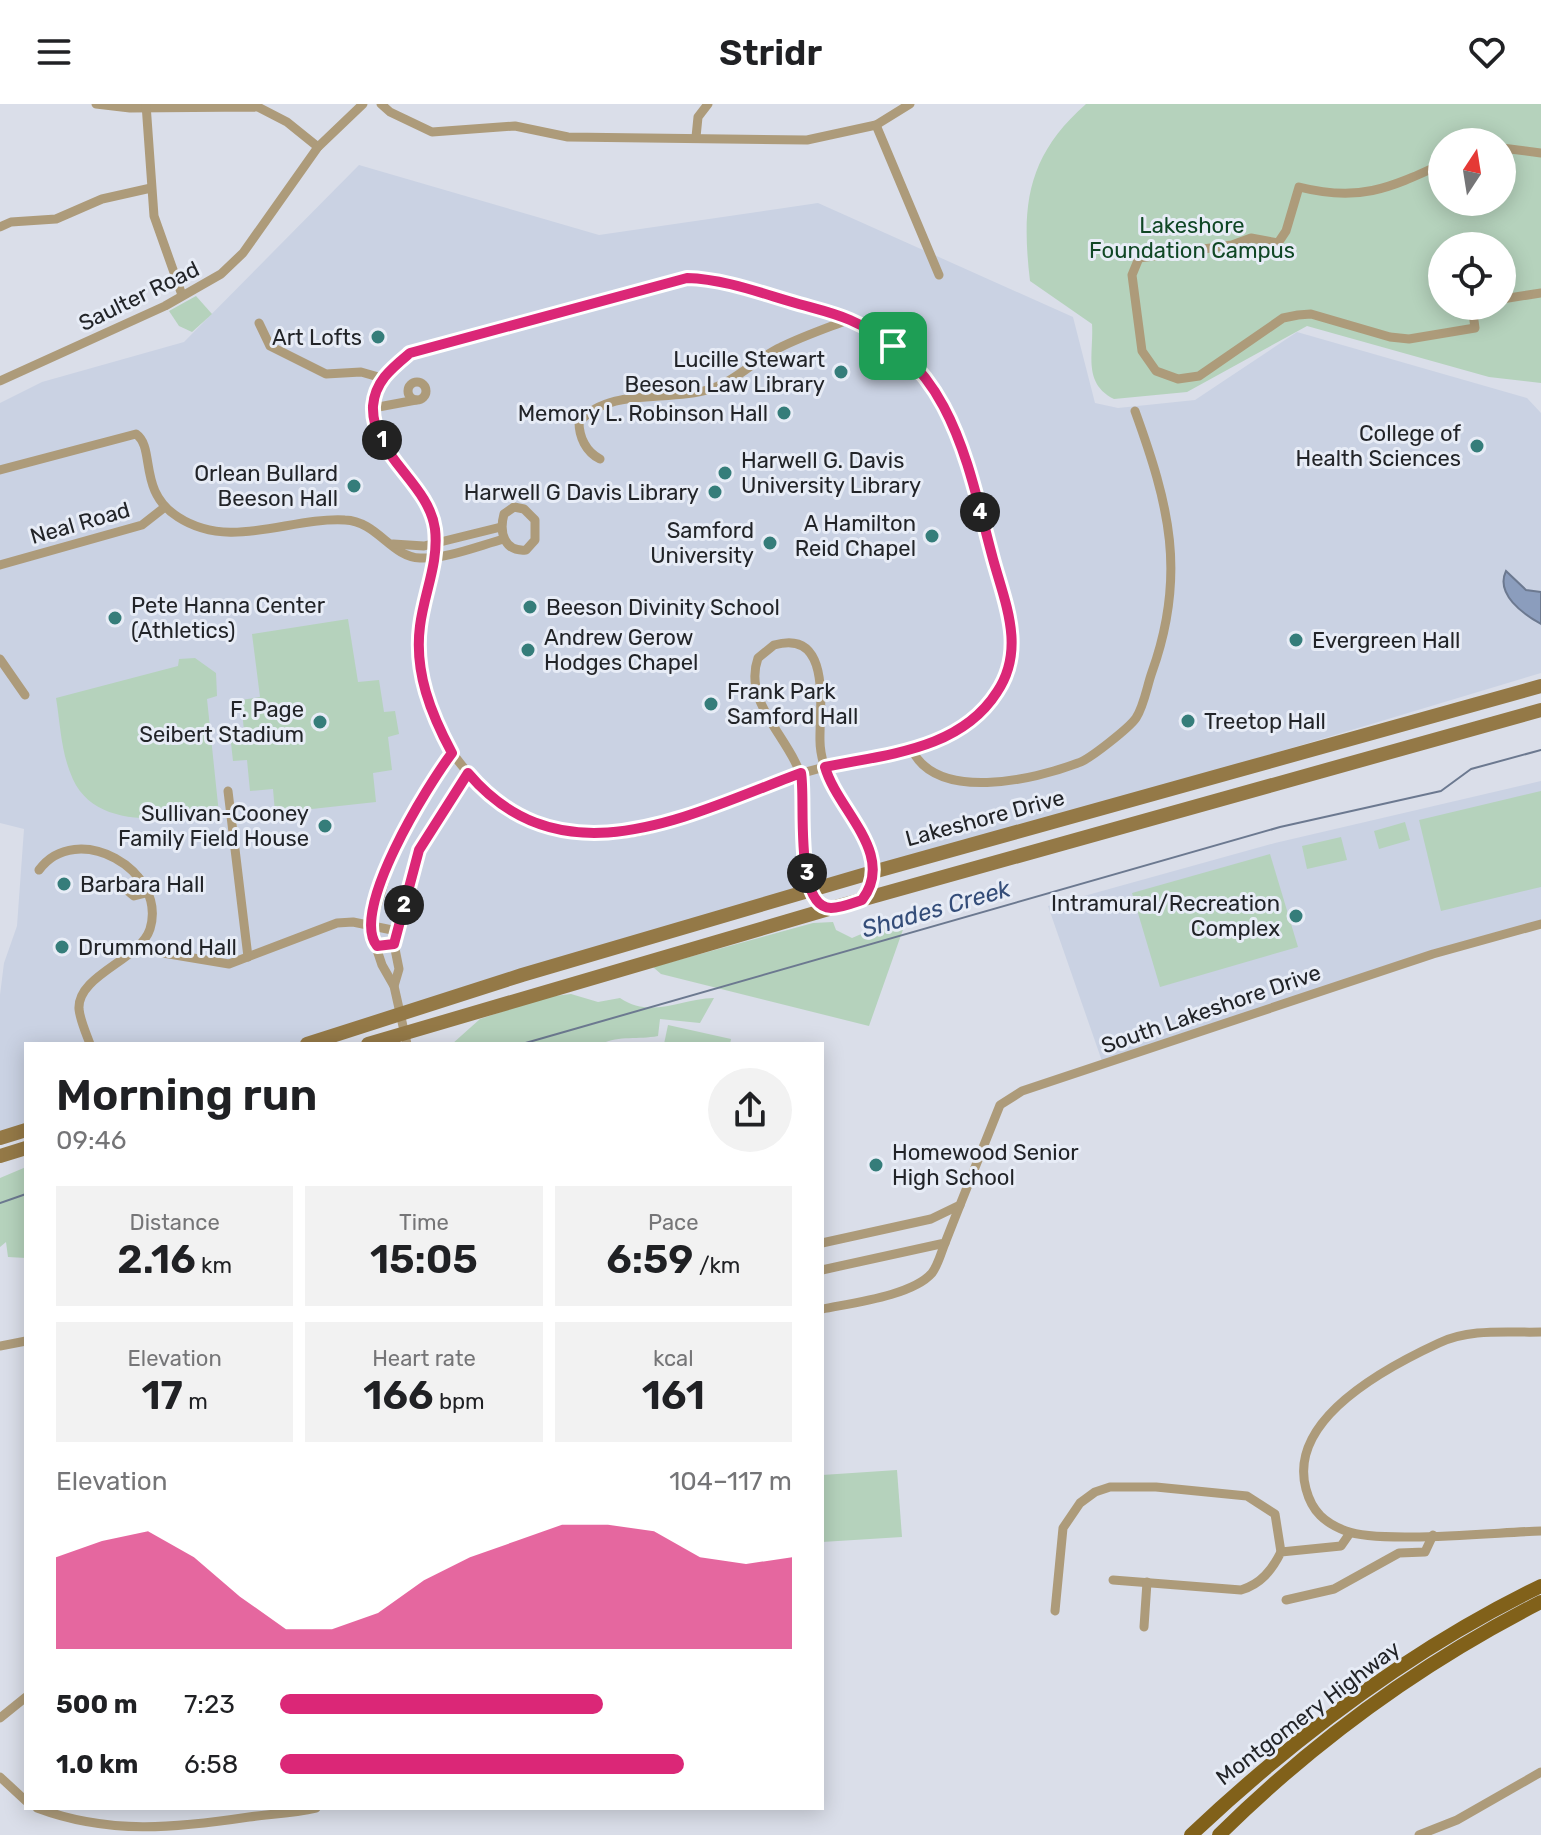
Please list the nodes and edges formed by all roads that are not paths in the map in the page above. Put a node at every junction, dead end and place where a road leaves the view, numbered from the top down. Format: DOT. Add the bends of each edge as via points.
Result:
graph roads {
  1 [pos="96,104"];
  2 [pos="363,104"];
  3 [pos="381,104"];
  4 [pos="708,104"];
  5 [pos="910,104"];
  6 [pos="146,106"];
  7 [pos="876,125"];
  8 [pos="696,137"];
  9 [pos="318,147"];
  10 [pos="1516,150"];
  11 [pos="1541,153"];
  12 [pos="1428,171"];
  13 [pos="151,188"];
  14 [pos="0,227"];
  15 [pos="939,275"];
  16 [pos="1541,293"];
  17 [pos="182,295"];
  18 [pos="1516,297"];
  19 [pos="850,319"];
  20 [pos="1474,320"];
  21 [pos="259,323"];
  22 [pos="382,378"];
  23 [pos="0,381"];
  24 [pos="409,388"];
  25 [pos="416,400"];
  26 [pos="398,401"];
  27 [pos="373,408"];
  28 [pos="1135,411"];
  29 [pos="600,459"];
  30 [pos="0,470"];
  31 [pos="165,507"];
  32 [pos="501,527"];
  33 [pos="504,539"];
  34 [pos="393,544"];
  35 [pos="434,544"];
  36 [pos="434,557"];
  37 [pos="0,565"];
  38 [pos="0,659"];
  39 [pos="1541,686"];
  40 [pos="25,695"];
  41 [pos="1541,710"];
  42 [pos="911,748"];
  43 [pos="452,753"];
  44 [pos="825,767"];
  45 [pos="468,773"];
  46 [pos="801,773"];
  47 [pos="228,791"];
  48 [pos="39,870"];
  49 [pos="873,872"];
  50 [pos="138,877"];
  51 [pos="812,890"];
  52 [pos="146,893"];
  53 [pos="862,900"];
  54 [pos="832,908"];
  55 [pos="1541,924"];
  56 [pos="372,925"];
  57 [pos="397,931"];
  58 [pos="142,943"];
  59 [pos="394,944"];
  60 [pos="377,946"];
  61 [pos="248,957"];
  62 [pos="394,986"];
  63 [pos="402,1015"];
  64 [pos="405,1039"];
  65 [pos="89,1042"];
  66 [pos="314,1042"];
  67 [pos="383,1042"];
  68 [pos="24,1131"];
  69 [pos="0,1138"];
  70 [pos="24,1149"];
  71 [pos="0,1156"];
  72 [pos="960,1205"];
  73 [pos="824,1243"];
  74 [pos="945,1243"];
  75 [pos="824,1270"];
  76 [pos="824,1309"];
  77 [pos="1541,1333"];
  78 [pos="24,1341"];
  79 [pos="0,1346"];
  80 [pos="1541,1531"];
  81 [pos="1350,1533"];
  82 [pos="1433,1535"];
  83 [pos="1281,1552"];
  84 [pos="1113,1580"];
  85 [pos="1147,1582"];
  86 [pos="1541,1586"];
  87 [pos="1286,1600"];
  88 [pos="1541,1602"];
  89 [pos="1055,1611"];
  90 [pos="1144,1627"];
  91 [pos="24,1699"];
  92 [pos="0,1718"];
  93 [pos="1541,1772"];
  94 [pos="0,1777"];
  95 [pos="24,1799"];
  96 [pos="44,1810"];
  97 [pos="302,1810"];
  98 [pos="1191,1835"];
  99 [pos="1219,1835"];
  100 [pos="1419,1835"];
  1 -- 6 [label="street"];
  2 -- 9 [label="street, Saulter Road"];
  3 -- 8 [label="street" via="432,132 515,126 568,137"];
  4 -- 8 [label="street" via="698,117"];
  5 -- 7 [label="street"];
  6 -- 9 [label="street" via="258,107"];
  6 -- 13 [label="street"];
  7 -- 8 [label="street" via="807,140"];
  7 -- 15 [label="street"];
  9 -- 17 [label="street, Saulter Road" via="243,253 200,289"];
  10 -- 11 [label="street"];
  12 -- 20 [label="street" via="1403,184 1361,193 1328,194 1299,187 1278,243 1251,238 1139,258 1132,275 1142,351 1156,371 1178,379 1199,376 1283,318 1311,314 1409,339 1475,328"];
  13 -- 14 [label="street" via="102,199 56,219"];
  13 -- 17 [label="street" via="163,249"];
  16 -- 18 [label="street"];
  17 -- 23 [label="street, Saulter Road"];
  19 -- 22 [label="street" via="732,284 687,278 410,353"];
  19 -- 29 [label="street" via="779,348 717,387 613,402 586,413 579,434"];
  19 -- 42 [label="street" via="910,360 948,409 1014,640 997,694 954,734"];
  21 -- 22 [label="street" via="270,346 326,374 361,372"];
  22 -- 27 [label="street"];
  24 -- 25 [label="street"];
  24 -- 25 [label="street" via="418,383 425,388"];
  24 -- 26 [label="street"];
  25 -- 26 [label="street"];
  26 -- 27 [label="street"];
  27 -- 35 [label="street" via="378,434 431,514"];
  28 -- 42 [label="street" via="1160,479 1171,538 1168,613 1136,719 1081,763 991,784 971,784 921,766"];
  30 -- 31 [label="street" via="136,434 146,446 148,477"];
  31 -- 34 [label="street" via="216,533 350,520"];
  31 -- 37 [label="street, Neal Road" via="142,525"];
  32 -- 33 [label="street"];
  32 -- 33 [label="street" via="504,514 514,507 528,511 536,525 535,540 526,550 514,549"];
  32 -- 35 [label="street"];
  33 -- 36 [label="street"];
  34 -- 35 [label="street"];
  34 -- 36 [label="street" via="410,556"];
  35 -- 36 [label="street"];
  36 -- 43 [label="street" via="419,651 429,710"];
  38 -- 40 [label="street"];
  39 -- 49 [label="main road, Lakeshore Drive"];
  41 -- 53 [label="main road, Lakeshore Drive"];
  42 -- 44 [label="street"];
  43 -- 45 [label="street"];
  43 -- 56 [label="street" via="397,840"];
  44 -- 46 [label="street"];
  44 -- 46 [label="street" via="820,745 821,675 805,649 780,643 758,658 755,686"];
  44 -- 49 [label="street" via="838,799 865,839"];
  45 -- 46 [label="street" via="531,818 576,833 611,835 648,829"];
  45 -- 57 [label="street" via="419,850"];
  46 -- 51 [label="street" via="803,850"];
  47 -- 61 [label="street"];
  48 -- 50 [label="street" via="54,853 89,848 106,853"];
  49 -- 51 [label="main road, Lakeshore Drive"];
  49 -- 53 [label="street" via="873,885"];
  50 -- 52 [label="street"];
  50 -- 52 [label="street" via="128,891 134,896"];
  51 -- 54 [label="street" via="823,906"];
  51 -- 63 [label="main road, Lakeshore Drive"];
  52 -- 58 [label="street" via="152,920"];
  53 -- 54 [label="main road, Lakeshore Drive"];
  54 -- 64 [label="main road, Lakeshore Drive"];
  55 -- 72 [label="street, South Lakeshore Drive" via="1236,1018 1009,1098 987,1132"];
  56 -- 57 [label="street"];
  56 -- 60 [label="street"];
  56 -- 61 [label="street" via="337,923"];
  57 -- 59 [label="street"];
  58 -- 61 [label="street" via="157,952 206,962 233,963"];
  58 -- 65 [label="street" via="83,994 79,1008"];
  59 -- 60 [label="street"];
  59 -- 62 [label="street" via="399,969"];
  60 -- 62 [label="street"];
  62 -- 63 [label="street"];
  63 -- 64 [label="street"];
  63 -- 66 [label="main road, Lakeshore Drive"];
  64 -- 67 [label="main road, Lakeshore Drive"];
  68 -- 69 [label="main road"];
  70 -- 71 [label="main road"];
  72 -- 73 [label="street" via="931,1219"];
  72 -- 74 [label="street, South Lakeshore Drive"];
  74 -- 75 [label="street"];
  74 -- 76 [label="street, South Lakeshore Drive" via="934,1270 921,1281 889,1295"];
  77 -- 81 [label="street" via="1469,1333 1440,1343 1334,1407 1317,1427 1307,1454 1305,1483 1317,1513"];
  78 -- 79 [label="street"];
  80 -- 82 [label="street"];
  81 -- 82 [label="street"];
  81 -- 83 [label="street" via="1341,1546"];
  82 -- 87 [label="street" via="1425,1552 1399,1553 1334,1589"];
  83 -- 85 [label="street" via="1271,1571 1241,1590"];
  83 -- 89 [label="street" via="1275,1514 1247,1496 1110,1487 1080,1503 1063,1528"];
  84 -- 85 [label="street"];
  85 -- 90 [label="street"];
  86 -- 98 [label="main road, Montgomery Highway" via="1434,1646 1344,1707"];
  88 -- 99 [label="main road, Montgomery Highway" via="1416,1675 1340,1729"];
  91 -- 92 [label="street"];
  93 -- 100 [label="street" via="1457,1820"];
  94 -- 95 [label="street"];
  96 -- 97 [label="street" via="141,1829"];
}
